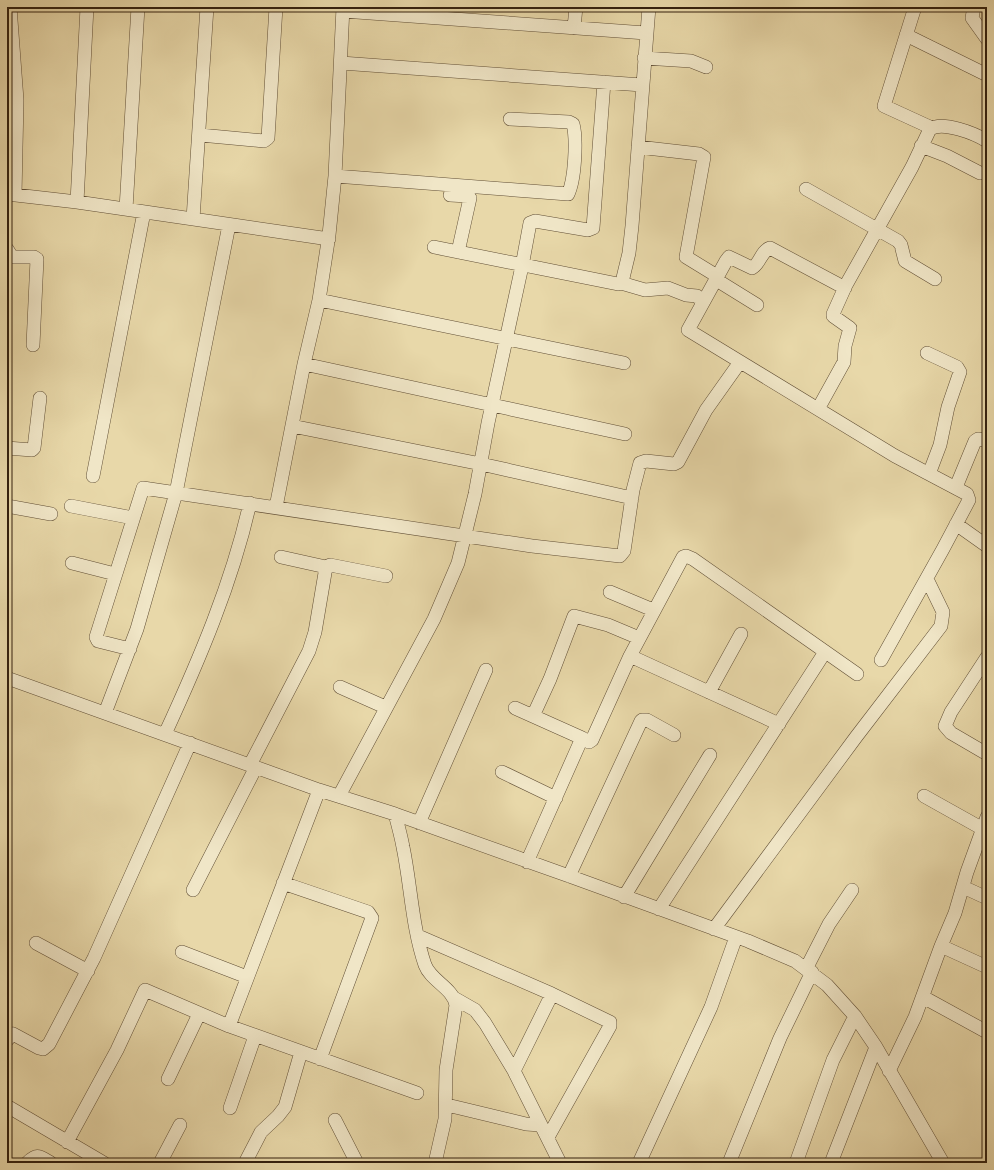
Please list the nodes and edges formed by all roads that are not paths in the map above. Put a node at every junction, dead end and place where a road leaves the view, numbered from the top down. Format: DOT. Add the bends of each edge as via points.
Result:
graph roads {
  1 [pos="10,7"];
  2 [pos="87,7"];
  3 [pos="138,7"];
  4 [pos="207,7"];
  5 [pos="276,7"];
  6 [pos="576,7"];
  7 [pos="649,7"];
  8 [pos="915,7"];
  9 [pos="974,7"];
  10 [pos="343,9"];
  11 [pos="436,12"];
  12 [pos="574,28"];
  13 [pos="646,33"];
  14 [pos="906,35"];
  15 [pos="987,39"];
  16 [pos="644,58"];
  17 [pos="341,63"];
  18 [pos="706,67"];
  19 [pos="987,75"];
  20 [pos="604,82"];
  21 [pos="642,85"];
  22 [pos="510,119"];
  23 [pos="932,128"];
  24 [pos="200,135"];
  25 [pos="987,141"];
  26 [pos="922,146"];
  27 [pos="638,147"];
  28 [pos="980,173"];
  29 [pos="335,176"];
  30 [pos="806,189"];
  31 [pos="11,195"];
  32 [pos="450,196"];
  33 [pos="77,202"];
  34 [pos="126,209"];
  35 [pos="144,212"];
  36 [pos="194,219"];
  37 [pos="229,225"];
  38 [pos="878,229"];
  39 [pos="329,239"];
  40 [pos="434,247"];
  41 [pos="7,249"];
  42 [pos="458,252"];
  43 [pos="522,266"];
  44 [pos="716,277"];
  45 [pos="935,279"];
  46 [pos="621,283"];
  47 [pos="845,288"];
  48 [pos="319,300"];
  49 [pos="702,302"];
  50 [pos="757,305"];
  51 [pos="507,338"];
  52 [pos="33,345"];
  53 [pos="927,353"];
  54 [pos="740,362"];
  55 [pos="624,363"];
  56 [pos="304,364"];
  57 [pos="40,398"];
  58 [pos="492,406"];
  59 [pos="818,409"];
  60 [pos="292,426"];
  61 [pos="625,434"];
  62 [pos="987,440"];
  63 [pos="7,448"];
  64 [pos="481,464"];
  65 [pos="930,474"];
  66 [pos="93,476"];
  67 [pos="956,487"];
  68 [pos="176,493"];
  69 [pos="632,498"];
  70 [pos="250,503"];
  71 [pos="7,506"];
  72 [pos="71,506"];
  73 [pos="276,507"];
  74 [pos="51,514"];
  75 [pos="133,518"];
  76 [pos="956,524"];
  77 [pos="465,535"];
  78 [pos="987,546"];
  79 [pos="281,557"];
  80 [pos="72,564"];
  81 [pos="326,566"];
  82 [pos="115,574"];
  83 [pos="386,576"];
  84 [pos="927,579"];
  85 [pos="610,592"];
  86 [pos="653,610"];
  87 [pos="741,634"];
  88 [pos="639,638"];
  89 [pos="130,649"];
  90 [pos="826,652"];
  91 [pos="630,656"];
  92 [pos="986,659"];
  93 [pos="881,660"];
  94 [pos="486,670"];
  95 [pos="857,674"];
  96 [pos="7,678"];
  97 [pos="340,687"];
  98 [pos="709,692"];
  99 [pos="385,707"];
  100 [pos="107,708"];
  101 [pos="515,708"];
  102 [pos="533,716"];
  103 [pos="779,724"];
  104 [pos="168,727"];
  105 [pos="674,735"];
  106 [pos="582,738"];
  107 [pos="190,742"];
  108 [pos="987,754"];
  109 [pos="710,755"];
  110 [pos="254,761"];
  111 [pos="502,772"];
  112 [pos="319,790"];
  113 [pos="342,790"];
  114 [pos="924,796"];
  115 [pos="556,798"];
  116 [pos="395,814"];
  117 [pos="421,817"];
  118 [pos="985,823"];
  119 [pos="981,852"];
  120 [pos="529,857"];
  121 [pos="571,871"];
  122 [pos="283,883"];
  123 [pos="963,887"];
  124 [pos="193,890"];
  125 [pos="852,890"];
  126 [pos="626,893"];
  127 [pos="987,898"];
  128 [pos="662,905"];
  129 [pos="717,925"];
  130 [pos="418,936"];
  131 [pos="736,937"];
  132 [pos="36,943"];
  133 [pos="941,946"];
  134 [pos="182,952"];
  135 [pos="809,965"];
  136 [pos="987,967"];
  137 [pos="88,971"];
  138 [pos="247,977"];
  139 [pos="552,994"];
  140 [pos="923,997"];
  141 [pos="454,998"];
  142 [pos="199,1014"];
  143 [pos="855,1016"];
  144 [pos="229,1026"];
  145 [pos="987,1032"];
  146 [pos="256,1036"];
  147 [pos="7,1040"];
  148 [pos="876,1047"];
  149 [pos="301,1052"];
  150 [pos="320,1059"];
  151 [pos="892,1066"];
  152 [pos="514,1071"];
  153 [pos="168,1078"];
  154 [pos="417,1093"];
  155 [pos="446,1105"];
  156 [pos="7,1106"];
  157 [pos="230,1108"];
  158 [pos="335,1120"];
  159 [pos="180,1125"];
  160 [pos="541,1125"];
  161 [pos="548,1137"];
  162 [pos="67,1142"];
  163 [pos="27,1163"];
  164 [pos="51,1163"];
  165 [pos="104,1163"];
  166 [pos="160,1163"];
  167 [pos="245,1163"];
  168 [pos="357,1163"];
  169 [pos="435,1163"];
  170 [pos="560,1163"];
  171 [pos="639,1163"];
  172 [pos="730,1163"];
  173 [pos="796,1163"];
  174 [pos="831,1163"];
  175 [pos="943,1163"];
  1 -- 31 [label="street" via="17,100"];
  2 -- 33 [label="street"];
  3 -- 34 [label="street"];
  4 -- 24 [label="street"];
  5 -- 24 [label="street" via="268,138 264,141"];
  6 -- 12 [label="street"];
  7 -- 13 [label="street"];
  8 -- 14 [label="street"];
  9 -- 15 [label="street" via="972,18"];
  10 -- 11 [label="street"];
  10 -- 17 [label="street"];
  11 -- 12 [label="street"];
  12 -- 13 [label="street"];
  13 -- 16 [label="street"];
  14 -- 19 [label="street"];
  14 -- 23 [label="street" via="884,106"];
  16 -- 18 [label="street" via="691,61"];
  16 -- 21 [label="street"];
  17 -- 20 [label="street"];
  17 -- 29 [label="street"];
  20 -- 21 [label="street"];
  20 -- 43 [label="street" via="593,228 588,230 532,221"];
  21 -- 27 [label="street"];
  22 -- 29 [label="street" via="573,124 574,150 568,194"];
  23 -- 25 [label="street" via="962,129"];
  23 -- 26 [label="street"];
  24 -- 36 [label="street"];
  26 -- 28 [label="street"];
  26 -- 38 [label="street"];
  27 -- 44 [label="street" via="699,154 704,157 686,258"];
  27 -- 46 [label="street" via="629,253"];
  29 -- 39 [label="street"];
  30 -- 38 [label="street"];
  31 -- 33 [label="street"];
  32 -- 42 [label="street" via="470,198"];
  33 -- 34 [label="street"];
  34 -- 35 [label="street"];
  35 -- 36 [label="street"];
  35 -- 66 [label="street"];
  36 -- 37 [label="street"];
  37 -- 39 [label="street"];
  37 -- 68 [label="street"];
  38 -- 45 [label="street" via="900,242 905,261"];
  38 -- 47 [label="street"];
  39 -- 48 [label="street"];
  40 -- 42 [label="street"];
  41 -- 52 [label="street" via="12,257 37,259"];
  42 -- 43 [label="street"];
  43 -- 46 [label="street"];
  43 -- 51 [label="street"];
  44 -- 47 [label="street" via="728,258 752,268 756,266 766,249 770,248"];
  44 -- 49 [label="street"];
  44 -- 50 [label="street"];
  46 -- 49 [label="street" via="645,290 668,288 697,296"];
  47 -- 59 [label="street" via="833,316 850,328 845,358"];
  48 -- 51 [label="street"];
  48 -- 56 [label="street"];
  49 -- 54 [label="street" via="688,330"];
  51 -- 55 [label="street"];
  51 -- 58 [label="street"];
  53 -- 65 [label="street" via="957,367 960,372"];
  54 -- 59 [label="street"];
  54 -- 69 [label="street" via="706,410 678,462 640,463"];
  56 -- 58 [label="street"];
  56 -- 60 [label="street"];
  57 -- 63 [label="street" via="34,448"];
  58 -- 61 [label="street"];
  58 -- 64 [label="street"];
  59 -- 65 [label="street"];
  60 -- 64 [label="street"];
  60 -- 73 [label="street"];
  62 -- 67 [label="street" via="975,441"];
  64 -- 69 [label="street"];
  64 -- 77 [label="street"];
  65 -- 67 [label="street"];
  67 -- 76 [label="street" via="967,494 968,500"];
  68 -- 70 [label="street"];
  68 -- 75 [label="street" via="142,488"];
  68 -- 89 [label="street"];
  69 -- 77 [label="street" via="624,551 620,556"];
  70 -- 73 [label="street"];
  70 -- 104 [label="street" via="242,540 204,645"];
  71 -- 74 [label="street"];
  72 -- 75 [label="street"];
  73 -- 77 [label="street"];
  75 -- 82 [label="street"];
  76 -- 78 [label="street"];
  76 -- 84 [label="street"];
  77 -- 99 [label="street" via="444,600"];
  79 -- 81 [label="street"];
  80 -- 82 [label="street"];
  81 -- 83 [label="street"];
  81 -- 110 [label="street" via="315,632 309,651"];
  82 -- 89 [label="street" via="96,638"];
  84 -- 93 [label="street"];
  84 -- 129 [label="street" via="943,612 941,626"];
  85 -- 86 [label="street"];
  86 -- 88 [label="street"];
  86 -- 90 [label="street" via="680,560 686,556"];
  87 -- 98 [label="street"];
  88 -- 91 [label="street"];
  88 -- 102 [label="street" via="608,625 574,616"];
  89 -- 100 [label="street"];
  90 -- 95 [label="street"];
  90 -- 103 [label="street"];
  91 -- 98 [label="street"];
  91 -- 106 [label="street" via="592,740 589,742"];
  92 -- 108 [label="street" via="951,712 945,726 951,733"];
  94 -- 117 [label="street"];
  96 -- 100 [label="street"];
  97 -- 99 [label="street"];
  98 -- 103 [label="street"];
  99 -- 113 [label="street"];
  100 -- 104 [label="street"];
  101 -- 102 [label="street"];
  102 -- 106 [label="street"];
  103 -- 128 [label="street"];
  104 -- 107 [label="street"];
  105 -- 121 [label="street" via="647,720 640,721"];
  106 -- 115 [label="street"];
  107 -- 110 [label="street"];
  107 -- 137 [label="street"];
  109 -- 126 [label="street"];
  110 -- 112 [label="street"];
  110 -- 124 [label="street"];
  111 -- 115 [label="street"];
  112 -- 113 [label="street"];
  112 -- 122 [label="street"];
  113 -- 116 [label="street"];
  114 -- 118 [label="street"];
  115 -- 120 [label="street"];
  116 -- 117 [label="street"];
  116 -- 130 [label="street"];
  117 -- 120 [label="street"];
  118 -- 119 [label="street"];
  119 -- 123 [label="street"];
  120 -- 121 [label="street"];
  121 -- 126 [label="street"];
  122 -- 138 [label="street"];
  122 -- 150 [label="street" via="368,912 372,918"];
  123 -- 127 [label="street"];
  123 -- 133 [label="street" via="958,907"];
  125 -- 135 [label="street" via="829,924"];
  126 -- 128 [label="street"];
  128 -- 129 [label="street"];
  129 -- 131 [label="street"];
  130 -- 139 [label="street"];
  130 -- 141 [label="street" via="427,970"];
  131 -- 135 [label="street" via="795,962"];
  131 -- 171 [label="street" via="711,1007"];
  132 -- 137 [label="street"];
  133 -- 136 [label="street"];
  133 -- 140 [label="street"];
  134 -- 138 [label="street"];
  135 -- 143 [label="street"];
  135 -- 172 [label="street"];
  137 -- 147 [label="street" via="46,1047 39,1048 13,1034"];
  138 -- 144 [label="street"];
  139 -- 152 [label="street"];
  139 -- 161 [label="street" via="611,1024"];
  140 -- 145 [label="street"];
  140 -- 151 [label="street"];
  141 -- 152 [label="street" via="480,1015"];
  141 -- 155 [label="street" via="456,1009 446,1070"];
  142 -- 144 [label="street"];
  142 -- 153 [label="street"];
  142 -- 162 [label="street" via="148,990 143,991 117,1050"];
  143 -- 148 [label="street"];
  143 -- 173 [label="street" via="833,1060"];
  144 -- 146 [label="street"];
  146 -- 149 [label="street"];
  146 -- 157 [label="street"];
  148 -- 151 [label="street"];
  148 -- 174 [label="street"];
  149 -- 150 [label="street"];
  149 -- 167 [label="street" via="285,1107 261,1132"];
  150 -- 154 [label="street"];
  151 -- 175 [label="street"];
  152 -- 160 [label="street"];
  155 -- 160 [label="street" via="526,1124"];
  155 -- 169 [label="street" via="443,1132"];
  156 -- 162 [label="street"];
  158 -- 168 [label="street"];
  159 -- 166 [label="street"];
  160 -- 161 [label="street"];
  161 -- 170 [label="street"];
  162 -- 165 [label="street"];
  163 -- 164 [label="street" via="37,1156"];
}
